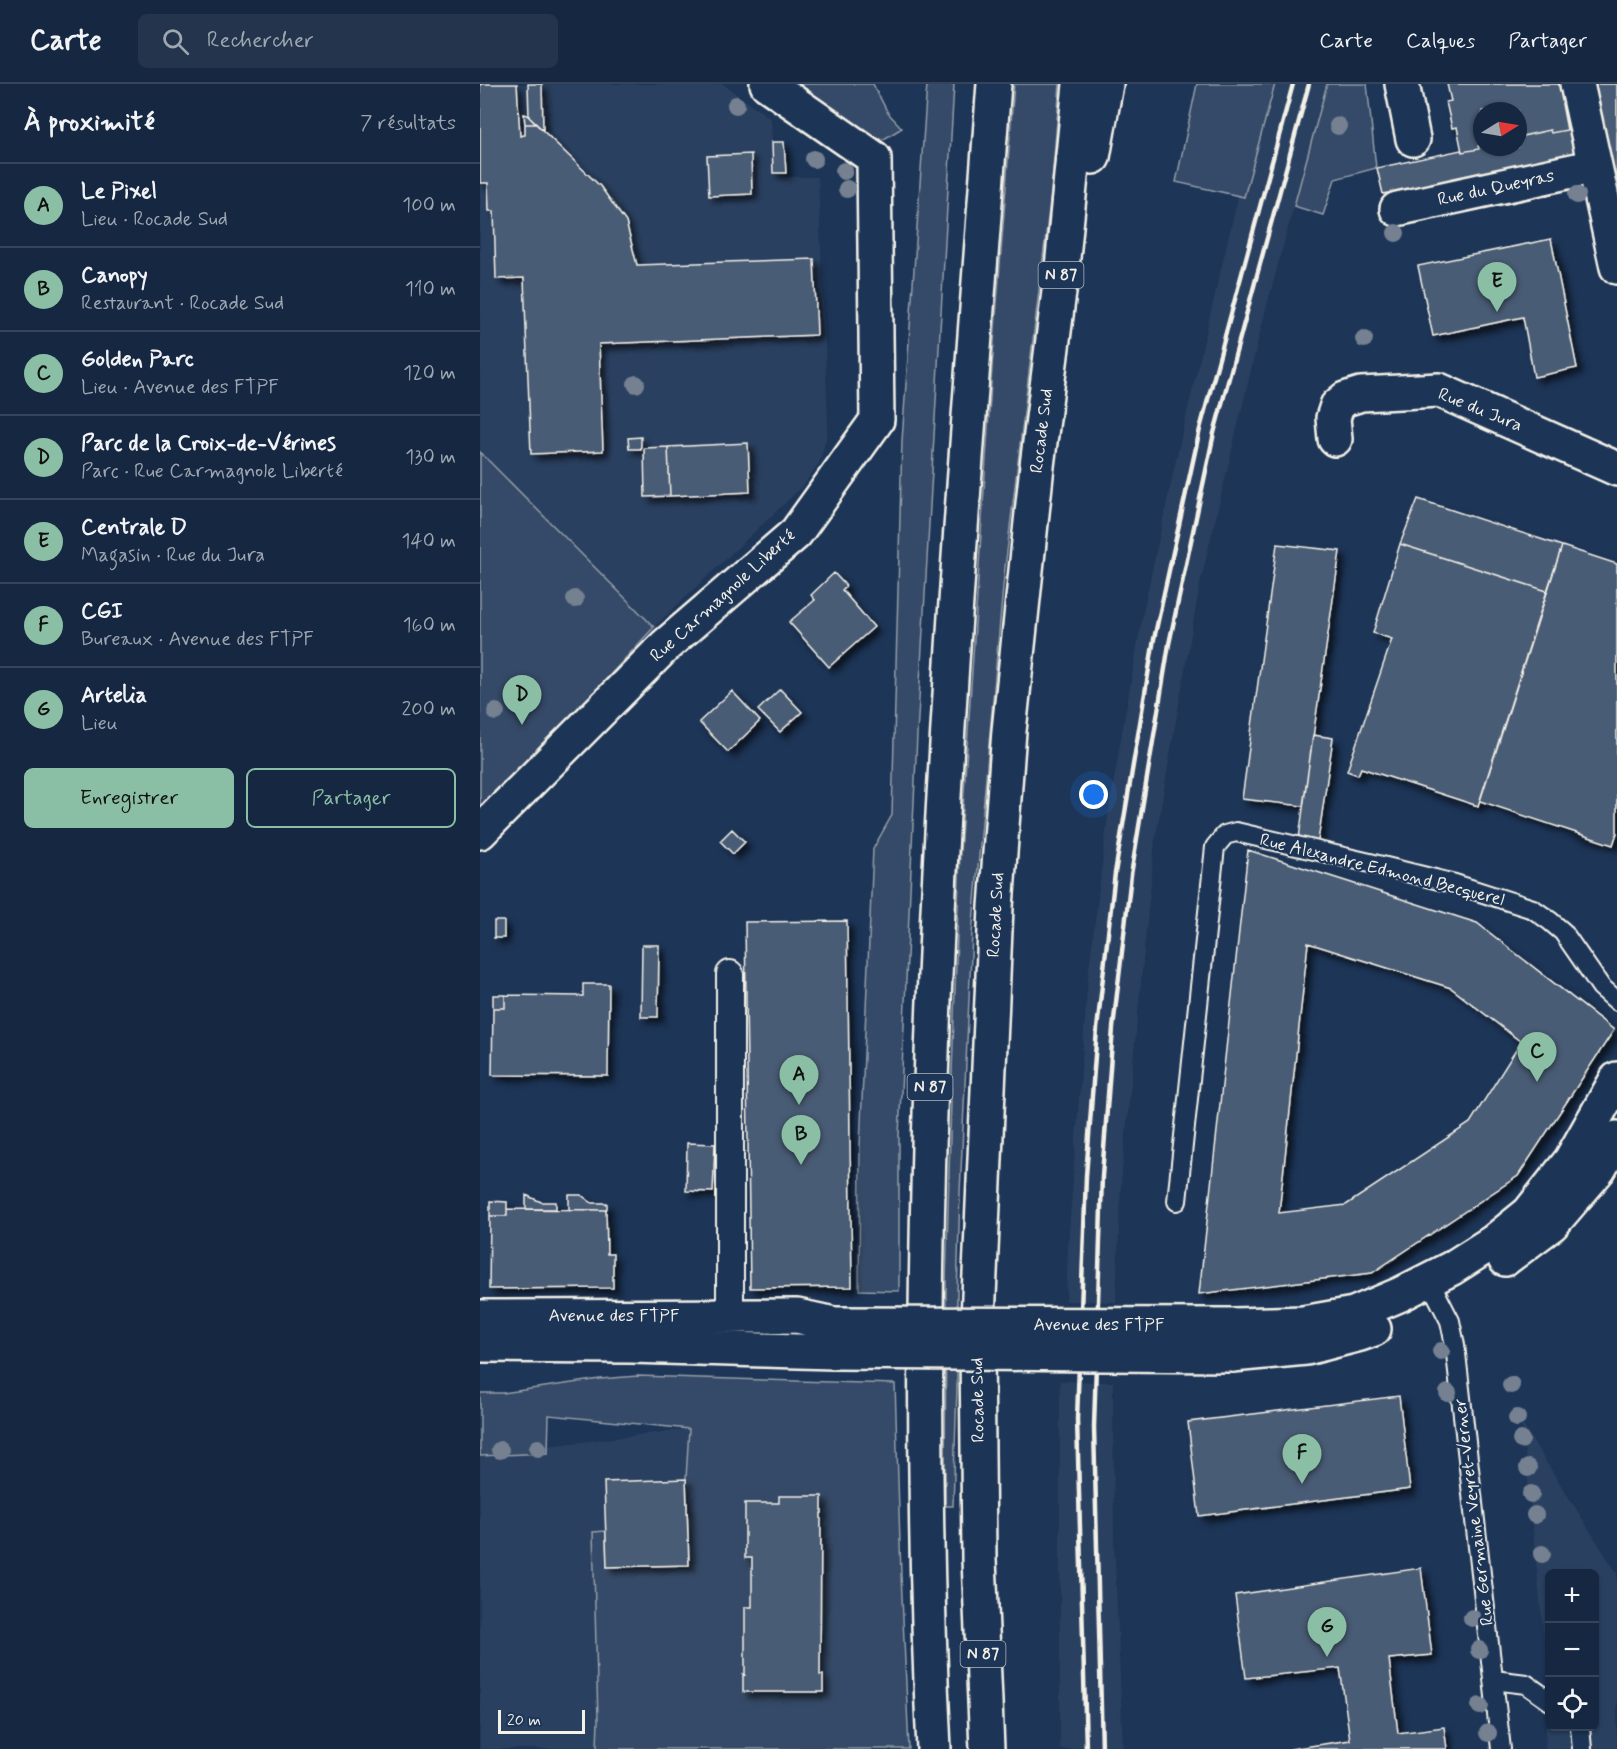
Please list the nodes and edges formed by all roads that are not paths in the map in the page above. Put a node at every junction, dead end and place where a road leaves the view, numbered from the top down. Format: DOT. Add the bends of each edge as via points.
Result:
graph roads {
  1 [pos="766,84"];
  2 [pos="974,84"];
  3 [pos="994,84"];
  4 [pos="1080,84"];
  5 [pos="1106,84"];
  6 [pos="1402,84"];
  7 [pos="1577,84"];
  8 [pos="1413,139"];
  9 [pos="1595,166"];
  10 [pos="1396,209"];
  11 [pos="1617,267"];
  12 [pos="968,426"];
  13 [pos="1335,439"];
  14 [pos="1037,465"];
  15 [pos="1617,469"];
  16 [pos="480,832"];
  17 [pos="730,974"];
  18 [pos="1617,1001"];
  19 [pos="1617,1079"];
  20 [pos="1617,1109"];
  21 [pos="1617,1138"];
  22 [pos="1177,1201"];
  23 [pos="1505,1259"];
  24 [pos="1434,1289"];
  25 [pos="730,1315"];
  26 [pos="483,1325"];
  27 [pos="834,1338"];
  28 [pos="1494,1680"];
  29 [pos="1545,1697"];
  30 [pos="1580,1731"];
  31 [pos="934,1749"];
  32 [pos="987,1749"];
  33 [pos="1501,1749"];
  34 [pos="1582,1749"];
  1 -- 16 [label="main road, Rue Carmagnole Liberté" via="874,158 877,420 796,533 666,645"];
  2 -- 12 [label="main road"];
  3 -- 12 [label="main road, N 87"];
  4 -- 14 [label="main road, Rocade Sud / N 87"];
  5 -- 14 [label="main road"];
  6 -- 8 [label="main road"];
  7 -- 9 [label="main road"];
  9 -- 10 [label="main road, Rue du Queyras"];
  9 -- 11 [label="main road"];
  12 -- 31 [label="main road, N 87" via="946,740 929,1122 925,1355"];
  13 -- 15 [label="main road, Rue du Jura" via="1336,406 1345,399 1361,394 1439,390"];
  14 -- 32 [label="main road, Rocade Sud / N 87" via="1009,731 996,907 977,1342 979,1558"];
  17 -- 25 [label="street"];
  18 -- 22 [label="lane, Rue Alexandre Edmond Becquerel" via="1601,987 1563,932 1533,909 1370,863 1236,832 1225,835 1215,847"];
  19 -- 24 [label="main road, Avenue des FTPF" via="1571,1160 1529,1213 1452,1268"];
  20 -- 23 [label="main road, Avenue des FTPF" via="1545,1221"];
  21 -- 23 [label="main road" via="1599,1169 1552,1224"];
  23 -- 24 [label="main road, Avenue des FTPF" via="1465,1286"];
  24 -- 27 [label="main road, Avenue des FTPF, bridge" via="1401,1294 1354,1314 1232,1340"];
  24 -- 28 [label="lane, Rue Germaine Veyret-Verner" via="1450,1321 1455,1345"];
  25 -- 26 [label="main road, Avenue des FTPF"];
  25 -- 27 [label="main road, Avenue des FTPF" via="797,1316"];
  26 -- 27 [label="main road, Avenue des FTPF" via="631,1346"];
  28 -- 29 [label="lane" via="1526,1684"];
  28 -- 33 [label="lane, Rue Germaine Veyret-Verner"];
  30 -- 34 [label="lane"];
}
